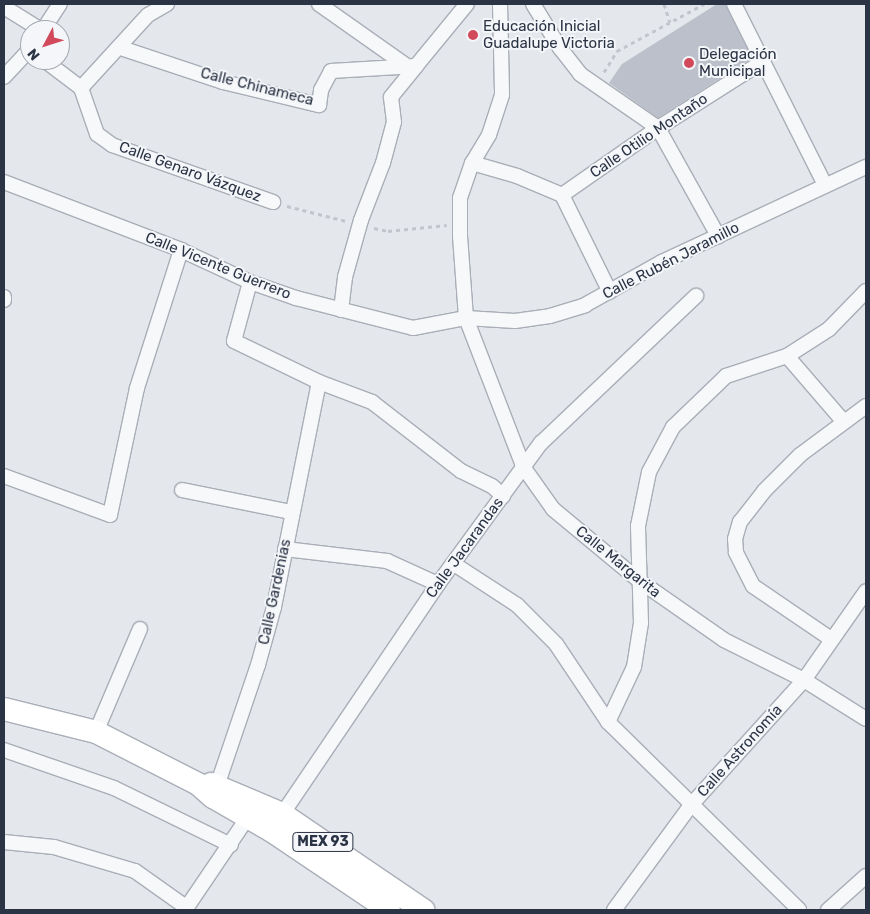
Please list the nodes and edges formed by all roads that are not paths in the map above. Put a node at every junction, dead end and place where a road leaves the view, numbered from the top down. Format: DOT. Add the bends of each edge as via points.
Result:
graph roads {
  1 [pos="60,4"];
  2 [pos="168,4"];
  3 [pos="319,4"];
  4 [pos="467,4"];
  5 [pos="500,4"];
  6 [pos="533,4"];
  7 [pos="736,4"];
  8 [pos="4,7"];
  9 [pos="25,20"];
  10 [pos="49,20"];
  11 [pos="121,48"];
  12 [pos="20,60"];
  13 [pos="762,62"];
  14 [pos="410,65"];
  15 [pos="57,70"];
  16 [pos="4,77"];
  17 [pos="81,88"];
  18 [pos="658,128"];
  19 [pos="472,164"];
  20 [pos="866,167"];
  21 [pos="4,182"];
  22 [pos="825,185"];
  23 [pos="562,195"];
  24 [pos="274,202"];
  25 [pos="718,236"];
  26 [pos="180,250"];
  27 [pos="250,282"];
  28 [pos="866,290"];
  29 [pos="610,292"];
  30 [pos="696,296"];
  31 [pos="341,310"];
  32 [pos="466,318"];
  33 [pos="787,356"];
  34 [pos="319,382"];
  35 [pos="866,406"];
  36 [pos="844,422"];
  37 [pos="524,468"];
  38 [pos="4,476"];
  39 [pos="182,490"];
  40 [pos="503,496"];
  41 [pos="291,512"];
  42 [pos="286,549"];
  43 [pos="454,564"];
  44 [pos="641,582"];
  45 [pos="438,584"];
  46 [pos="866,591"];
  47 [pos="140,629"];
  48 [pos="831,639"];
  49 [pos="804,680"];
  50 [pos="4,709"];
  51 [pos="866,719"];
  52 [pos="608,722"];
  53 [pos="96,732"];
  54 [pos="4,750"];
  55 [pos="210,788"];
  56 [pos="691,805"];
  57 [pos="252,809"];
  58 [pos="277,822"];
  59 [pos="4,842"];
  60 [pos="231,844"];
  61 [pos="866,876"];
  62 [pos="186,909"];
  63 [pos="389,910"];
  64 [pos="423,910"];
  65 [pos="614,910"];
  66 [pos="799,910"];
  67 [pos="828,910"];
  1 -- 10 [label="street"];
  2 -- 11 [label="street" via="148,15"];
  3 -- 14 [label="street"];
  4 -- 14 [label="street"];
  5 -- 19 [label="street, Calle Margarita" via="502,95 489,135"];
  6 -- 18 [label="street" via="580,74"];
  7 -- 13 [label="street"];
  8 -- 9 [label="street"];
  11 -- 14 [label="street, Calle Chinameca" via="223,82 319,105 320,90 331,71"];
  11 -- 17 [label="street"];
  12 -- 16 [label="street"];
  13 -- 18 [label="street, Calle Otilio Montaño"];
  13 -- 22 [label="street"];
  14 -- 31 [label="street" via="391,97 394,122 383,163 361,220 345,277"];
  15 -- 17 [label="street"];
  17 -- 24 [label="street, Calle Genaro Vázquez" via="97,134 112,145"];
  18 -- 23 [label="street, Calle Otilio Montaño"];
  18 -- 25 [label="street"];
  19 -- 23 [label="street" via="517,176"];
  19 -- 32 [label="street, Calle Margarita" via="460,198"];
  20 -- 22 [label="street, Calle Rubén Jaramillo"];
  21 -- 26 [label="street, Calle Vicente Guerrero"];
  22 -- 25 [label="street, Calle Rubén Jaramillo"];
  23 -- 29 [label="street"];
  25 -- 29 [label="street, Calle Rubén Jaramillo" via="662,262"];
  26 -- 27 [label="street, Calle Vicente Guerrero"];
  26 -- 38 [label="street" via="137,388 110,515"];
  27 -- 31 [label="street, Calle Vicente Guerrero"];
  27 -- 34 [label="street" via="234,341"];
  28 -- 33 [label="street" via="829,328"];
  29 -- 32 [label="street, Calle Rubén Jaramillo" via="585,305 550,316 515,321"];
  30 -- 37 [label="street, Calle Jacarandas" via="541,443"];
  31 -- 32 [label="street, Calle Vicente Guerrero" via="412,328"];
  32 -- 37 [label="street, Calle Margarita"];
  33 -- 36 [label="street"];
  33 -- 44 [label="street" via="726,376 673,427 649,472 638,526"];
  34 -- 40 [label="street" via="372,402 461,471 492,486"];
  34 -- 41 [label="street, Calle Gardenias"];
  35 -- 36 [label="street"];
  36 -- 48 [label="street" via="800,455 764,491 740,522 736,540 736,552 753,586"];
  37 -- 40 [label="street, Calle Jacarandas"];
  37 -- 44 [label="street, Calle Margarita" via="553,509"];
  39 -- 41 [label="street"];
  40 -- 43 [label="street, Calle Jacarandas"];
  41 -- 42 [label="street, Calle Gardenias"];
  42 -- 45 [label="street" via="387,561"];
  42 -- 55 [label="street, Calle Gardenias" via="258,665"];
  43 -- 45 [label="street, Calle Jacarandas"];
  43 -- 52 [label="street" via="517,605 556,644"];
  44 -- 49 [label="street, Calle Margarita" via="724,640"];
  44 -- 52 [label="street" via="641,623 634,667"];
  45 -- 58 [label="street, Calle Jacarandas"];
  46 -- 48 [label="street, Calle Astronomía"];
  47 -- 53 [label="street"];
  48 -- 49 [label="street, Calle Astronomía"];
  49 -- 51 [label="street, Calle Margarita"];
  49 -- 56 [label="street, Calle Astronomía"];
  50 -- 53 [label="main road, MEX 93"];
  52 -- 56 [label="street"];
  53 -- 55 [label="main road, MEX 93"];
  54 -- 60 [label="street" via="114,788"];
  55 -- 57 [label="main road, MEX 93"];
  56 -- 65 [label="street, Calle Astronomía"];
  56 -- 66 [label="street"];
  57 -- 58 [label="main road, MEX 93"];
  57 -- 60 [label="street"];
  58 -- 63 [label="main road, MEX 93"];
  58 -- 64 [label="main road, MEX 93"];
  59 -- 62 [label="street" via="54,846 134,871"];
  60 -- 62 [label="street"];
  61 -- 67 [label="street"];
}
